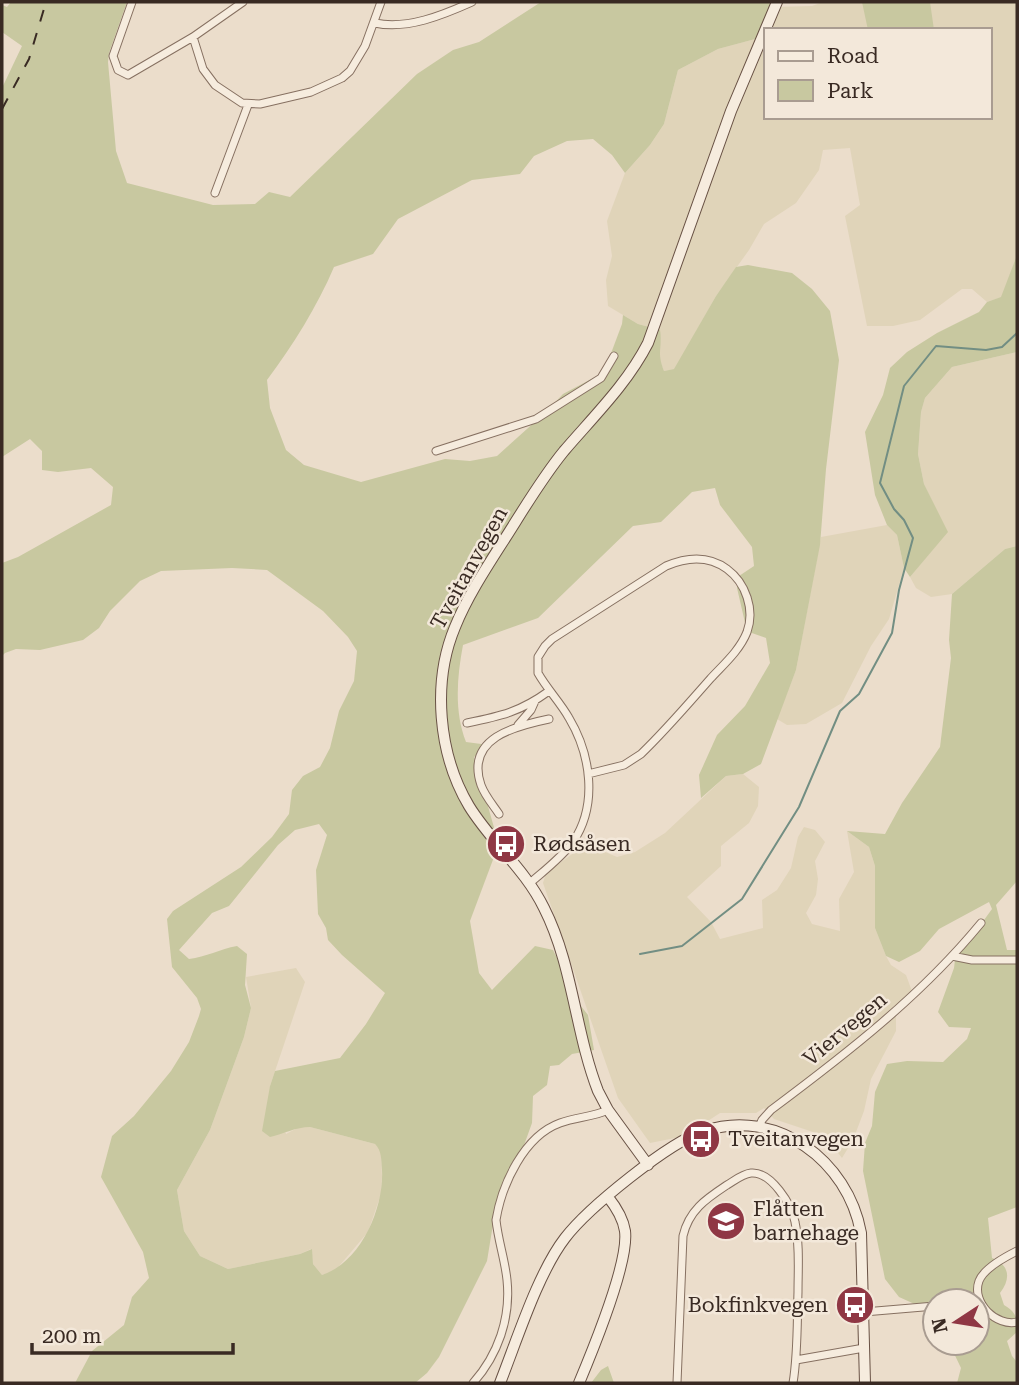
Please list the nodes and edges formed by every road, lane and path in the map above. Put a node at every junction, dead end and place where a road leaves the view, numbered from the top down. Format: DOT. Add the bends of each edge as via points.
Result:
graph roads {
  1 [pos="132,2"];
  2 [pos="243,2"];
  3 [pos="381,2"];
  4 [pos="472,2"];
  5 [pos="777,2"];
  6 [pos="375,23"];
  7 [pos="766,28"];
  8 [pos="764,32"];
  9 [pos="193,37"];
  10 [pos="248,104"];
  11 [pos="215,193"];
  12 [pos="614,356"];
  13 [pos="436,451"];
  14 [pos="549,691"];
  15 [pos="535,701"];
  16 [pos="549,719"];
  17 [pos="467,723"];
  18 [pos="517,725"];
  19 [pos="588,774"];
  20 [pos="499,814"];
  21 [pos="530,883"];
  22 [pos="981,923"];
  23 [pos="952,956"];
  24 [pos="1017,960"];
  25 [pos="608,1110"];
  26 [pos="759,1127"];
  27 [pos="648,1165"];
  28 [pos="608,1197"];
  29 [pos="1017,1251"];
  30 [pos="978,1287"];
  31 [pos="921,1307"];
  32 [pos="864,1312"];
  33 [pos="991,1313"];
  34 [pos="1017,1322"];
  35 [pos="864,1348"];
  36 [pos="796,1360"];
  37 [pos="473,1383"];
  38 [pos="500,1383"];
  39 [pos="579,1383"];
  40 [pos="677,1383"];
  41 [pos="793,1383"];
  42 [pos="865,1383"];
  1 -- 9 [label="street" via="113,56 120,73 134,74"];
  2 -- 9 [label="street"];
  3 -- 6 [label="street"];
  4 -- 6 [label="street" via="398,26"];
  5 -- 7 [label="main road, Tveitanvegen"];
  6 -- 10 [label="street" via="357,61 342,78 310,92"];
  8 -- 21 [label="main road, Tveitanvegen" via="734,101 642,356 536,489 465,607 449,646 441,706 454,774 478,820"];
  9 -- 10 [label="street" via="210,79"];
  10 -- 11 [label="street"];
  12 -- 13 [label="street" via="601,378 536,419"];
  14 -- 15 [label="street"];
  14 -- 19 [label="street" via="575,728"];
  14 -- 19 [label="street" via="537,665 545,646 666,566 688,559 708,560 731,572 741,584 751,616 742,643 641,754 624,765"];
  15 -- 17 [label="street" via="502,716"];
  15 -- 18 [label="street"];
  16 -- 18 [label="street"];
  18 -- 20 [label="street" via="489,742 479,764 481,785"];
  19 -- 21 [label="street" via="585,815 574,840"];
  21 -- 25 [label="main road, Tveitanvegen" via="554,932 594,1081"];
  22 -- 23 [label="street, Viervegen"];
  23 -- 24 [label="street" via="972,961"];
  23 -- 26 [label="street, Viervegen" via="847,1053 771,1110"];
  25 -- 27 [label="main road, Tveitanvegen"];
  25 -- 37 [label="street" via="551,1126 524,1150 496,1220 507,1280 504,1326"];
  26 -- 27 [label="main road" via="732,1125 703,1131"];
  26 -- 32 [label="main road" via="813,1151 848,1192 861,1233"];
  27 -- 28 [label="main road"];
  28 -- 38 [label="main road" via="558,1247"];
  28 -- 39 [label="main road" via="623,1223 625,1247"];
  29 -- 30 [label="street" via="984,1272"];
  31 -- 32 [label="street"];
  32 -- 35 [label="main road"];
  33 -- 34 [label="street" via="1002,1322"];
  35 -- 36 [label="street"];
  35 -- 42 [label="main road"];
  36 -- 40 [label="street" via="795,1222 772,1183 752,1173 705,1201 686,1225"];
  36 -- 41 [label="street"];
}
